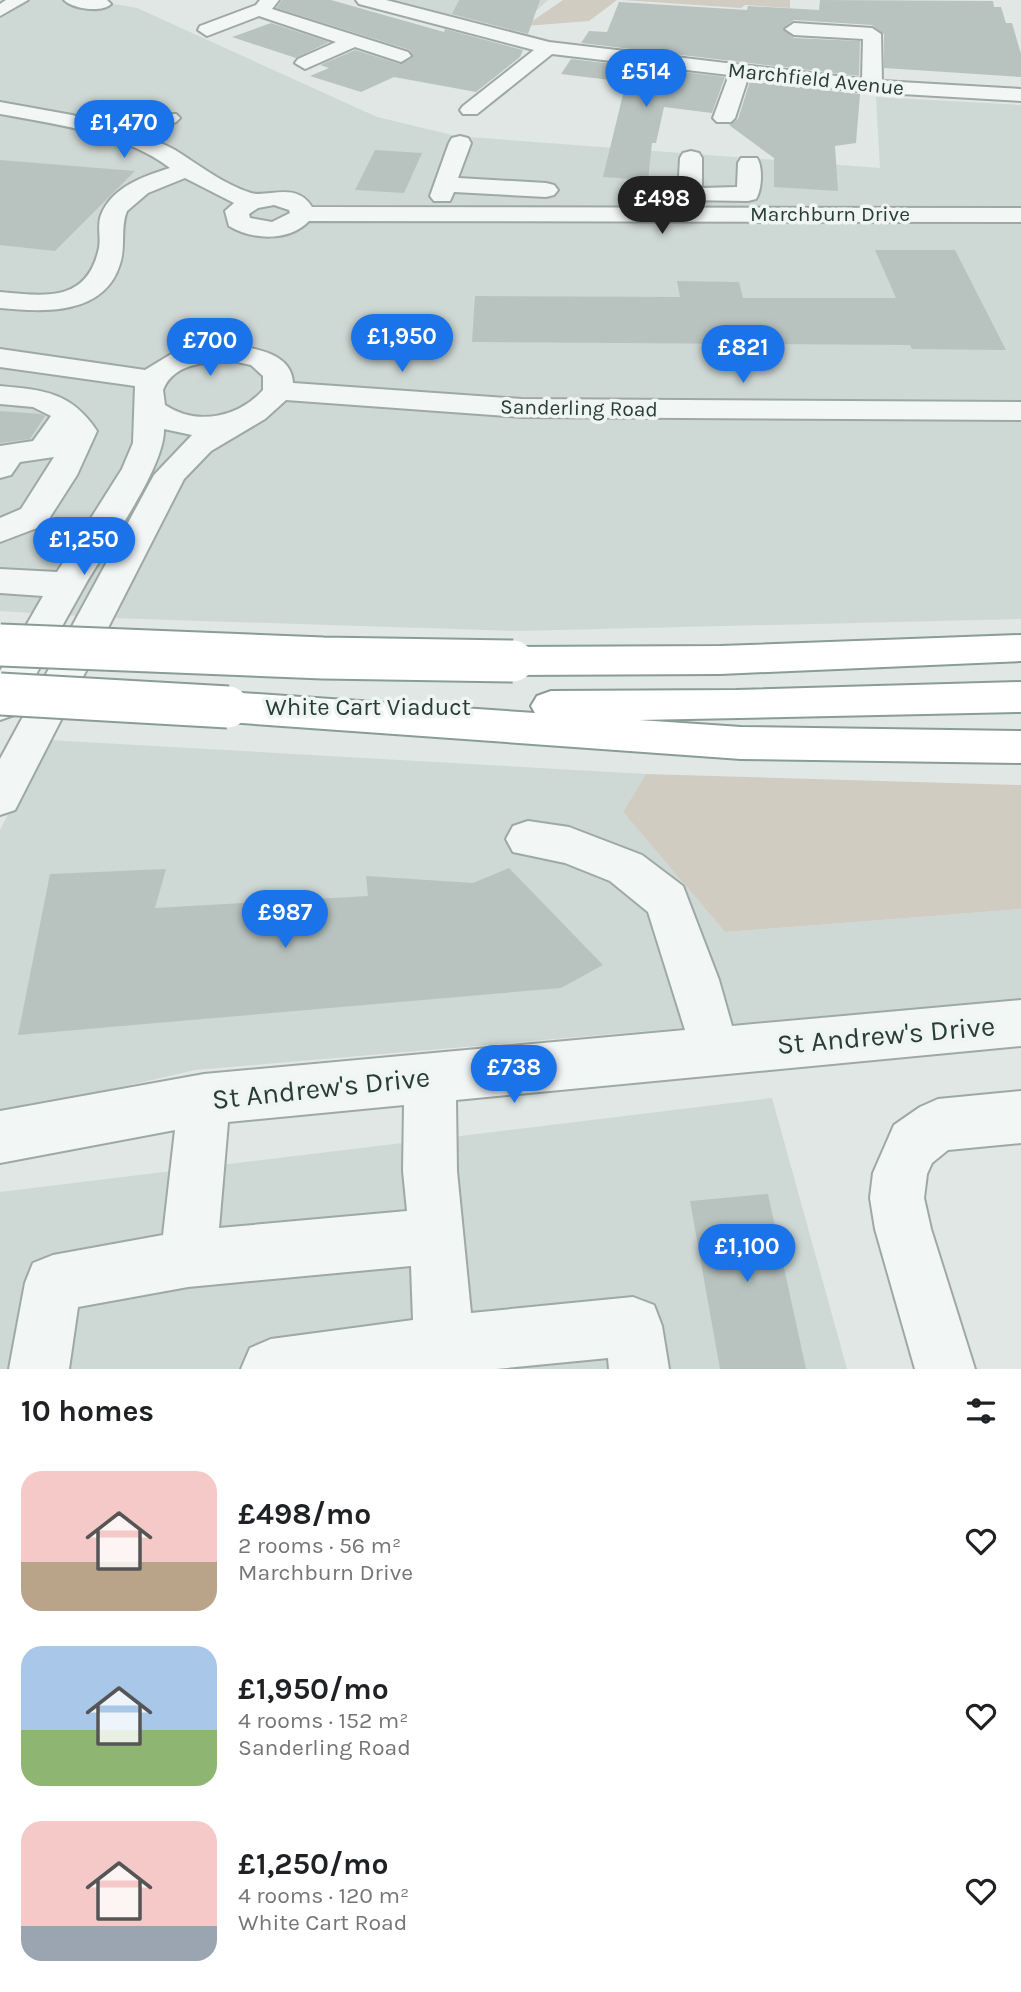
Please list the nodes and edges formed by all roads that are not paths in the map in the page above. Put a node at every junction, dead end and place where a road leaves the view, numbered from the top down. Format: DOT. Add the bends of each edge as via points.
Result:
graph roads {
  1 [pos="19,0"];
  2 [pos="72,0"];
  3 [pos="365,0"];
  4 [pos="102,4"];
  5 [pos="266,4"];
  6 [pos="0,11"];
  7 [pos="794,29"];
  8 [pos="207,30"];
  9 [pos="353,41"];
  10 [pos="548,48"];
  11 [pos="401,56"];
  12 [pos="305,63"];
  13 [pos="740,71"];
  14 [pos="872,86"];
  15 [pos="1021,95"];
  16 [pos="0,108"];
  17 [pos="470,110"];
  18 [pos="25,113"];
  19 [pos="169,118"];
  20 [pos="724,118"];
  21 [pos="0,132"];
  22 [pos="125,138"];
  23 [pos="460,143"];
  24 [pos="691,159"];
  25 [pos="749,163"];
  26 [pos="187,170"];
  27 [pos="690,195"];
  28 [pos="637,205"];
  29 [pos="520,214"];
  30 [pos="1021,215"];
  31 [pos="521,240"];
  32 [pos="0,300"];
  33 [pos="0,358"];
  34 [pos="278,391"];
  35 [pos="151,392"];
  36 [pos="0,395"];
  37 [pos="1021,402"];
  38 [pos="964,409"];
  39 [pos="1021,411"];
  40 [pos="68,414"];
  41 [pos="238,421"];
  42 [pos="7,457"];
  43 [pos="0,531"];
  44 [pos="0,581"];
  45 [pos="67,585"];
  46 [pos="0,645"];
  47 [pos="1021,648"];
  48 [pos="0,694"];
  49 [pos="1021,697"];
  50 [pos="0,705"];
  51 [pos="738,724"];
  52 [pos="1021,747"];
  53 [pos="0,798"];
  54 [pos="528,839"];
  55 [pos="1021,1023"];
  56 [pos="715,1051"];
  57 [pos="430,1077"];
  58 [pos="204,1099"];
  59 [pos="1021,1117"];
  60 [pos="0,1137"];
  61 [pos="437,1236"];
  62 [pos="188,1259"];
  63 [pos="444,1345"];
  64 [pos="38,1369"];
  65 [pos="271,1369"];
  66 [pos="639,1369"];
  67 [pos="945,1369"];
  1 -- 6 [label="street"];
  2 -- 4 [label="street"];
  3 -- 10 [label="street, Marchfield Avenue"];
  5 -- 8 [label="street"];
  5 -- 9 [label="street" via="266,13"];
  7 -- 14 [label="street" via="872,34"];
  9 -- 11 [label="street"];
  9 -- 12 [label="street"];
  10 -- 13 [label="street, Marchfield Avenue"];
  10 -- 17 [label="street"];
  13 -- 14 [label="street, Marchfield Avenue"];
  13 -- 20 [label="street"];
  14 -- 15 [label="street, Marchfield Avenue"];
  16 -- 18 [label="street, Marchburn Drive"];
  18 -- 21 [label="street"];
  18 -- 22 [label="street, Marchburn Drive" via="72,121"];
  19 -- 22 [label="street"];
  22 -- 26 [label="street, Marchburn Drive" via="166,154"];
  23 -- 28 [label="street" via="443,190 573,192"];
  24 -- 27 [label="street"];
  25 -- 27 [label="street" via="748,194"];
  26 -- 29 [label="street, Marchburn Drive" via="251,202 236,216 251,228 281,227 302,214"];
  26 -- 32 [label="street" via="150,182 117,208 110,220 112,242 104,277 91,291 41,303"];
  27 -- 28 [label="street"];
  28 -- 29 [label="street, Marchburn Drive"];
  28 -- 30 [label="street, Marchburn Drive" via="840,223"];
  29 -- 31 [label="street"];
  33 -- 35 [label="street"];
  34 -- 35 [label="street" via="278,374 271,365 229,352 185,359 161,372"];
  34 -- 38 [label="street, Sanderling Road" via="522,408"];
  34 -- 41 [label="street" via="262,410"];
  35 -- 41 [label="street" via="162,418 189,426"];
  35 -- 45 [label="street" via="149,443 138,469"];
  36 -- 40 [label="street" via="40,398"];
  37 -- 38 [label="street, Sanderling Road"];
  38 -- 39 [label="street, Sanderling Road"];
  40 -- 42 [label="street" via="43,450"];
  40 -- 43 [label="street" via="82,431 61,475 33,517"];
  41 -- 53 [label="street" via="200,444 170,475"];
  44 -- 45 [label="street"];
  45 -- 50 [label="street"];
  46 -- 47 [label="highway, White Cart Viaduct, bridge" via="323,658 720,660"];
  48 -- 51 [label="highway, bridge" via="228,707"];
  49 -- 51 [label="highway"];
  51 -- 52 [label="highway"];
  54 -- 56 [label="street" via="569,845 626,868 667,900"];
  55 -- 56 [label="street, St Andrew's Drive"];
  56 -- 57 [label="street, St Andrew's Drive"];
  57 -- 58 [label="street, St Andrew's Drive"];
  57 -- 61 [label="street" via="430,1171"];
  58 -- 60 [label="street, St Andrew's Drive"];
  58 -- 62 [label="street"];
  59 -- 67 [label="street" via="938,1125 913,1144 900,1173 897,1198 903,1229"];
  61 -- 62 [label="street"];
  61 -- 63 [label="street"];
  62 -- 64 [label="street" via="53,1283"];
  63 -- 65 [label="street"];
  63 -- 66 [label="street" via="633,1326"];
}
